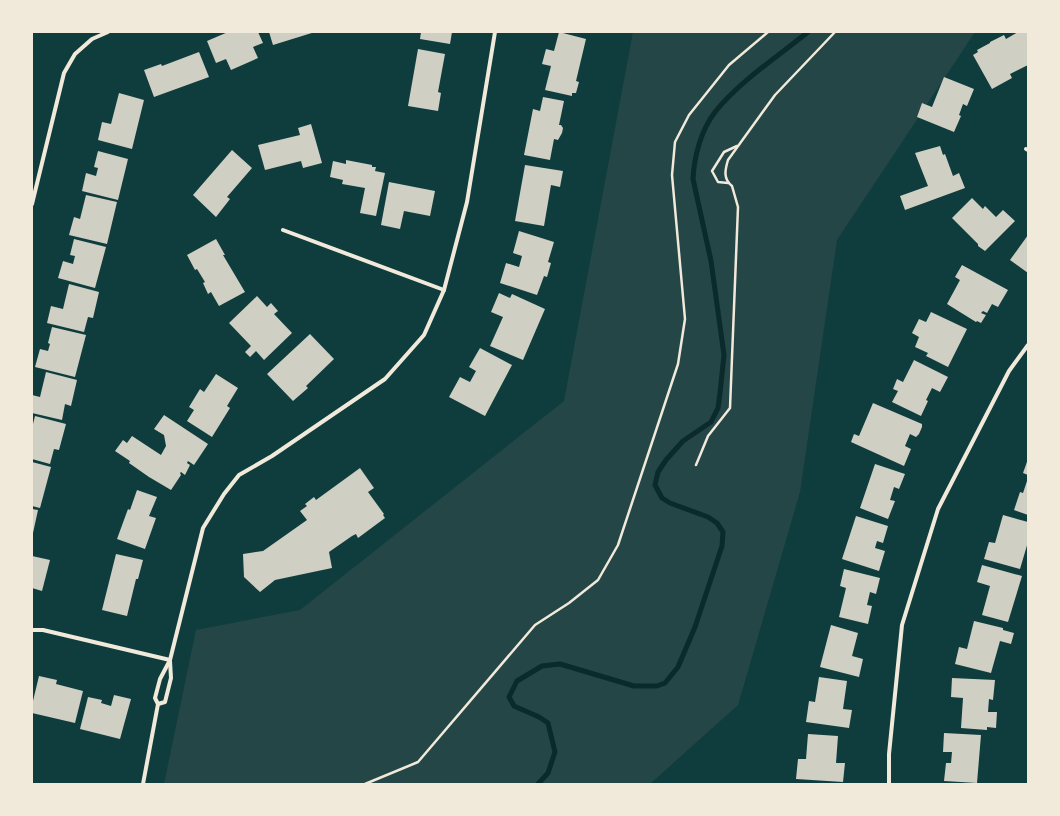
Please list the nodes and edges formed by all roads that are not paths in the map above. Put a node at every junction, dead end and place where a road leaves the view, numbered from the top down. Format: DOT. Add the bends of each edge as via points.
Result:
graph roads {
  1 [pos="108,32"];
  2 [pos="495,32"];
  3 [pos="32,204"];
  4 [pos="283,230"];
  5 [pos="444,290"];
  6 [pos="1028,345"];
  7 [pos="32,630"];
  8 [pos="170,660"];
  9 [pos="158,704"];
  10 [pos="143,784"];
  11 [pos="889,784"];
  1 -- 3 [label="street" via="92,39 75,54 64,73"];
  2 -- 5 [label="street" via="467,202"];
  4 -- 5 [label="street"];
  5 -- 8 [label="street" via="424,335 385,379 272,456 239,475 224,494 203,528"];
  6 -- 11 [label="street" via="1010,371 938,508 933,523 902,625 889,754"];
  7 -- 8 [label="street" via="43,630"];
  8 -- 9 [label="street" via="160,679 155,698"];
  8 -- 9 [label="street" via="166,702"];
  9 -- 10 [label="street"];
}
